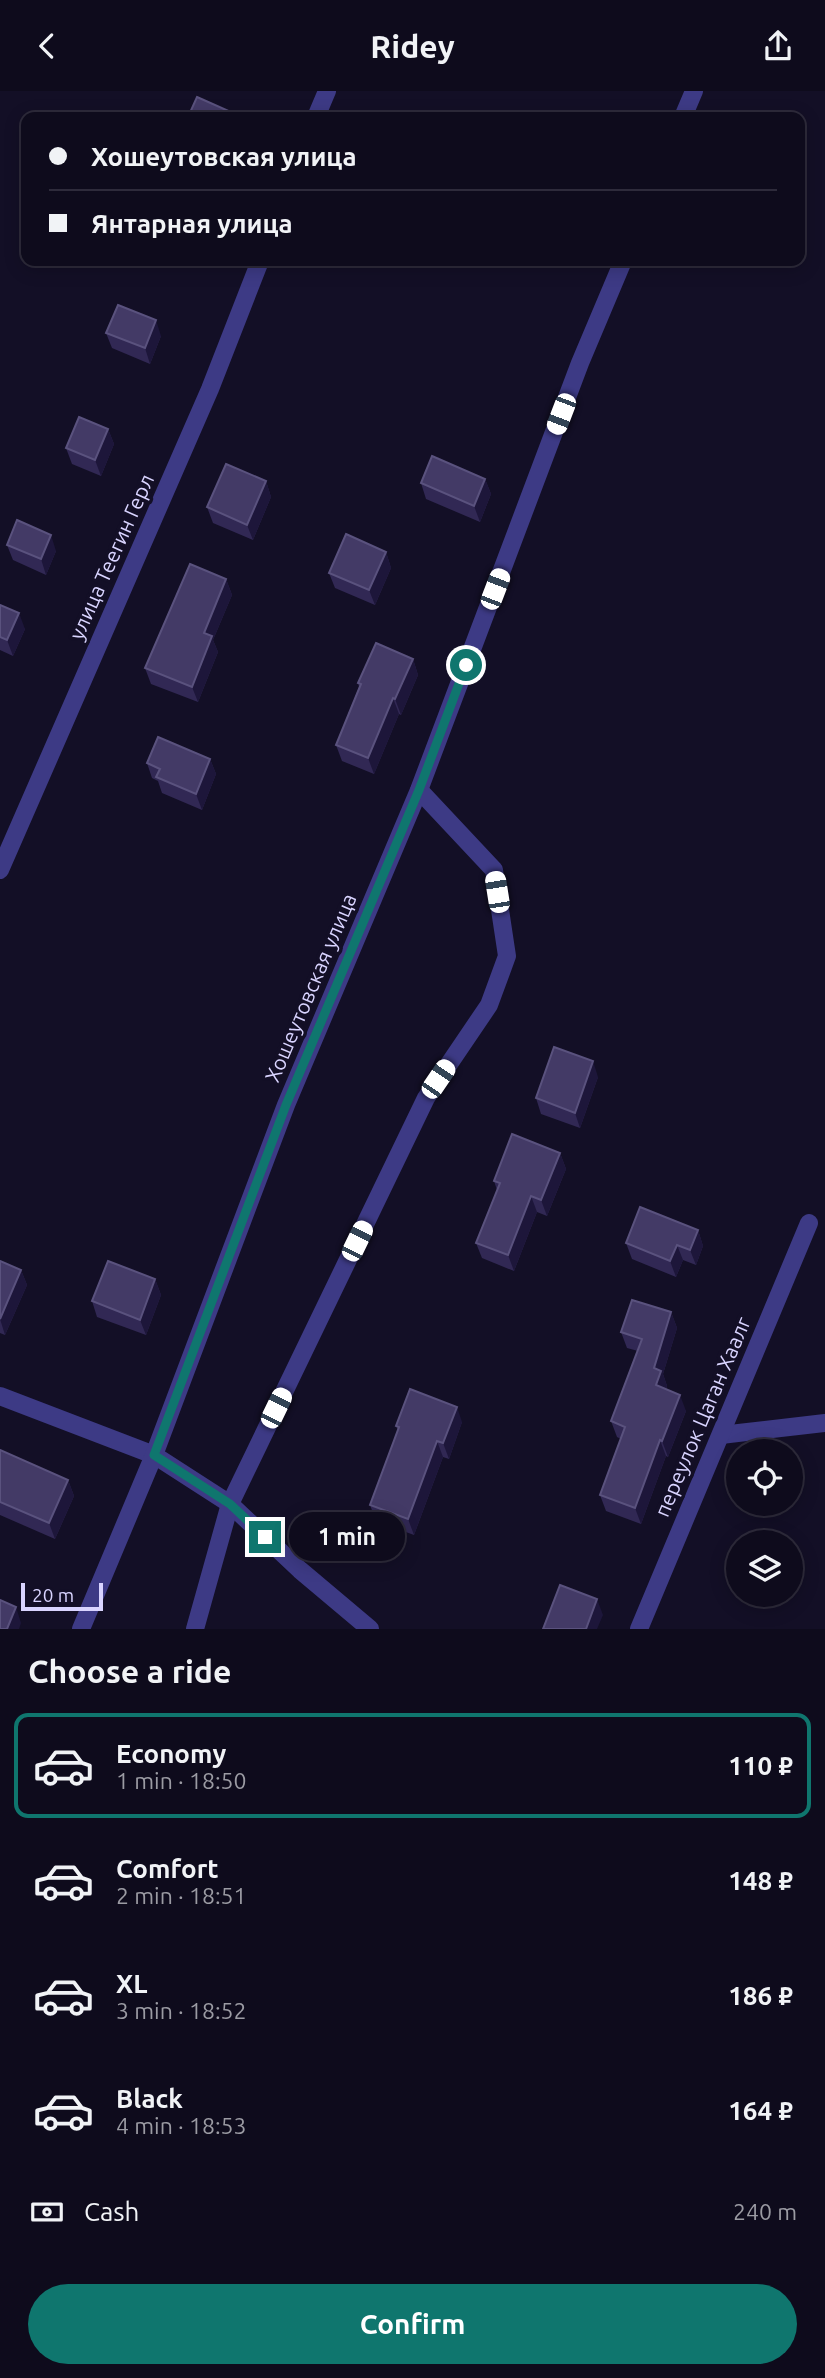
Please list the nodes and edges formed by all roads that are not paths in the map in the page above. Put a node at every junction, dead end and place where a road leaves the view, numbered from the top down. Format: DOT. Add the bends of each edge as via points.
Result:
graph roads {
  1 [pos="327,91"];
  2 [pos="694,91"];
  3 [pos="318,112"];
  4 [pos="685,112"];
  5 [pos="258,266"];
  6 [pos="621,266"];
  7 [pos="419,790"];
  8 [pos="0,870"];
  9 [pos="809,1223"];
  10 [pos="0,1397"];
  11 [pos="825,1423"];
  12 [pos="721,1435"];
  13 [pos="154,1455"];
  14 [pos="230,1504"];
  15 [pos="81,1629"];
  16 [pos="195,1629"];
  17 [pos="370,1629"];
  18 [pos="639,1629"];
  1 -- 3 [label="street"];
  2 -- 4 [label="street"];
  5 -- 8 [label="street, улица Теегин Герл" via="211,389"];
  6 -- 7 [label="street, Хошеутовская улица"];
  7 -- 13 [label="street, Хошеутовская улица" via="286,1105"];
  7 -- 14 [label="street" via="494,870 507,956 489,1005 426,1098"];
  9 -- 12 [label="street, переулок Цаган Хаалг"];
  10 -- 13 [label="street"];
  11 -- 12 [label="street"];
  12 -- 18 [label="street, переулок Цаган Хаалг"];
  13 -- 14 [label="street"];
  13 -- 15 [label="street, Хошеутовская улица"];
  14 -- 16 [label="street"];
  14 -- 17 [label="street"];
}
